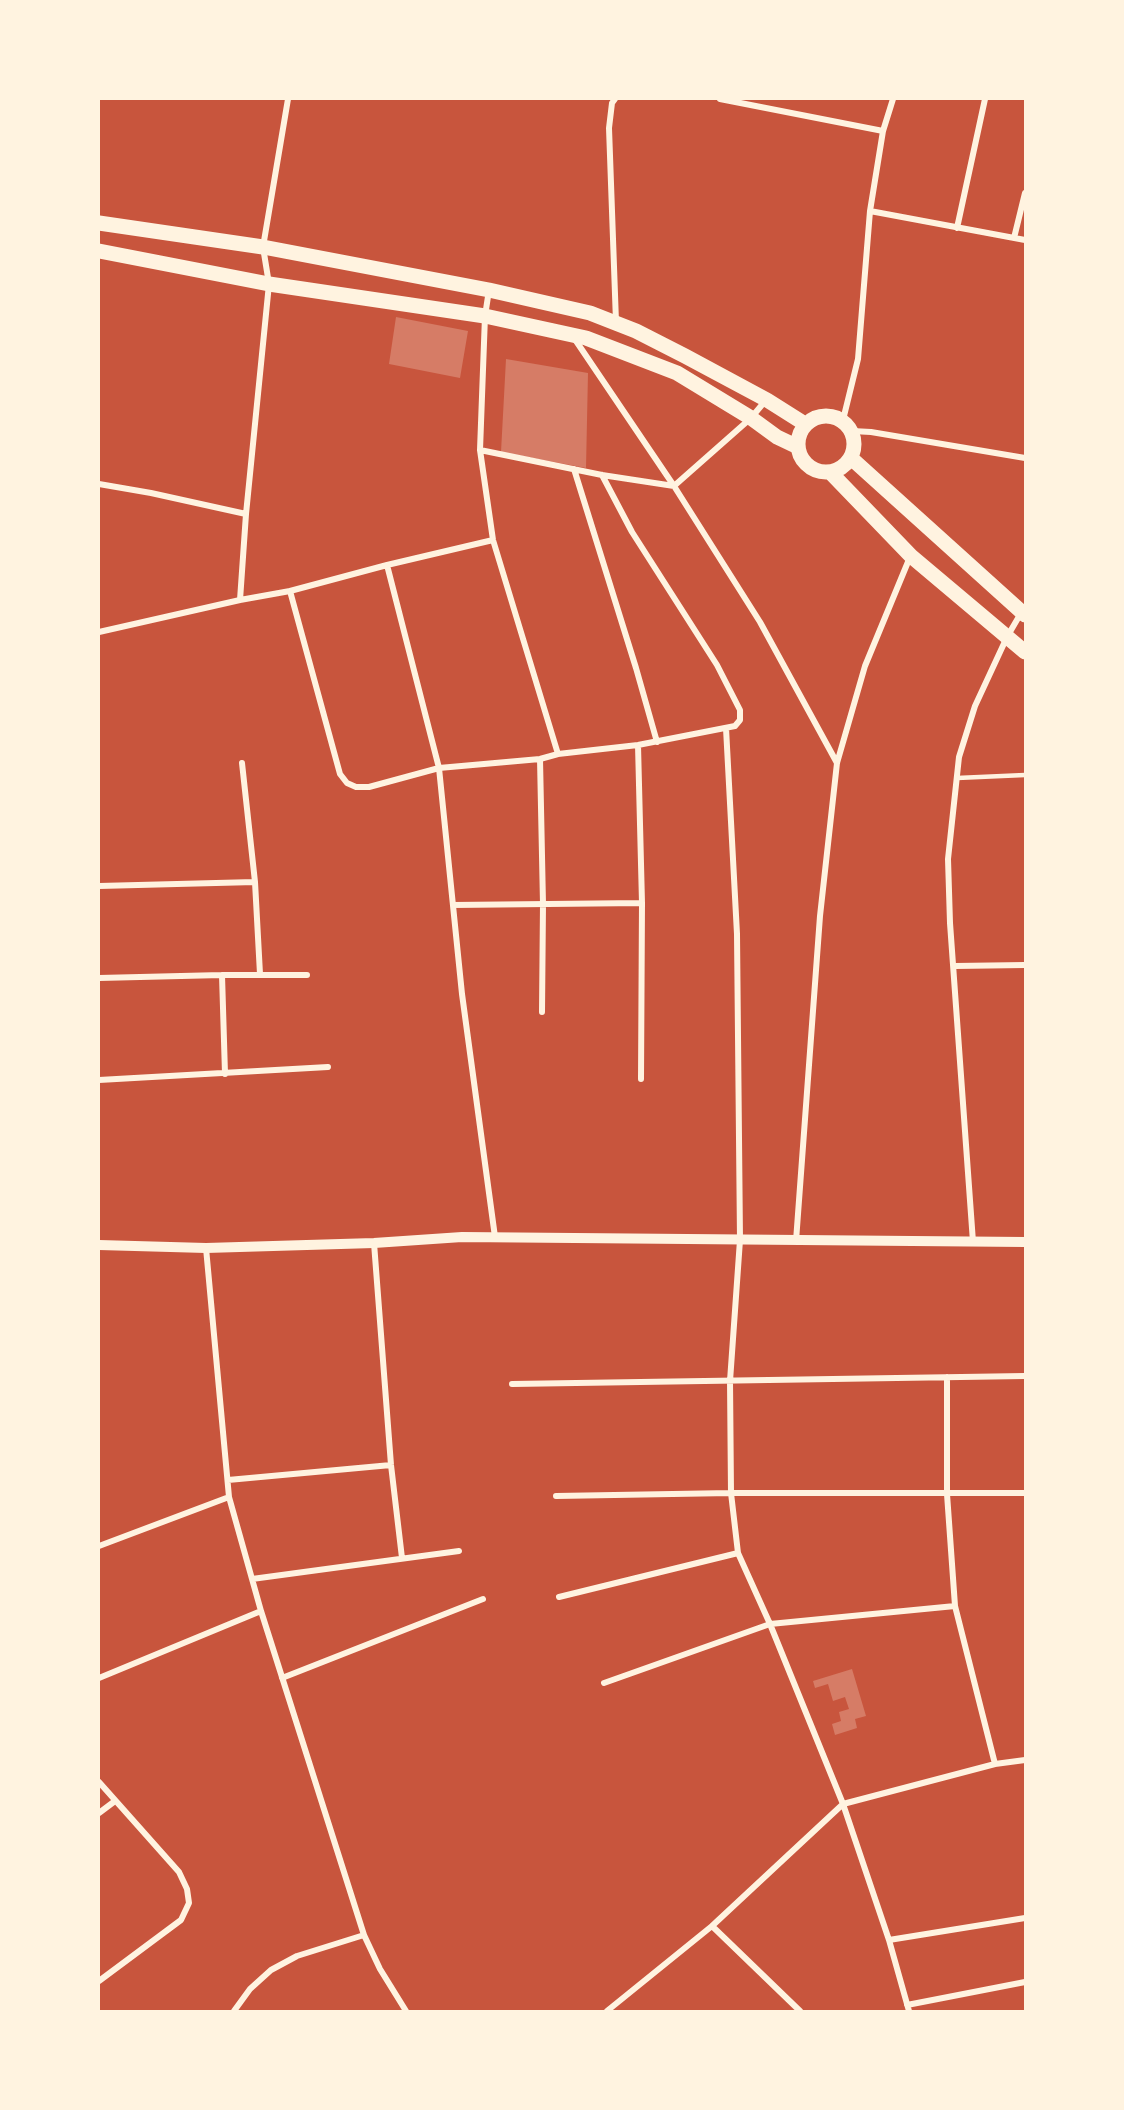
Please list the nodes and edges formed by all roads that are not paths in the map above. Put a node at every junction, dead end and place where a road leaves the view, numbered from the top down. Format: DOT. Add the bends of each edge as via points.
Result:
graph roads {
  1 [pos="288,99"];
  2 [pos="615,99"];
  3 [pos="720,99"];
  4 [pos="893,99"];
  5 [pos="985,99"];
  6 [pos="728,100"];
  7 [pos="883,131"];
  8 [pos="1025,193"];
  9 [pos="870,211"];
  10 [pos="99,224"];
  11 [pos="957,228"];
  12 [pos="1014,238"];
  13 [pos="1025,240"];
  14 [pos="263,248"];
  15 [pos="99,251"];
  16 [pos="269,284"];
  17 [pos="489,290"];
  18 [pos="485,316"];
  19 [pos="616,323"];
  20 [pos="573,335"];
  21 [pos="767,400"];
  22 [pos="751,418"];
  23 [pos="806,424"];
  24 [pos="848,426"];
  25 [pos="798,447"];
  26 [pos="480,450"];
  27 [pos="851,458"];
  28 [pos="1025,458"];
  29 [pos="574,469"];
  30 [pos="830,472"];
  31 [pos="602,475"];
  32 [pos="99,484"];
  33 [pos="674,486"];
  34 [pos="246,514"];
  35 [pos="493,540"];
  36 [pos="911,556"];
  37 [pos="387,565"];
  38 [pos="290,591"];
  39 [pos="240,600"];
  40 [pos="1023,614"];
  41 [pos="99,632"];
  42 [pos="1006,637"];
  43 [pos="1025,652"];
  44 [pos="726,728"];
  45 [pos="657,742"];
  46 [pos="638,745"];
  47 [pos="558,754"];
  48 [pos="540,759"];
  49 [pos="242,763"];
  50 [pos="837,763"];
  51 [pos="439,768"];
  52 [pos="1025,775"];
  53 [pos="957,778"];
  54 [pos="255,882"];
  55 [pos="99,886"];
  56 [pos="642,903"];
  57 [pos="543,904"];
  58 [pos="453,905"];
  59 [pos="1025,965"];
  60 [pos="955,966"];
  61 [pos="260,974"];
  62 [pos="222,975"];
  63 [pos="307,975"];
  64 [pos="99,978"];
  65 [pos="542,1012"];
  66 [pos="328,1067"];
  67 [pos="225,1074"];
  68 [pos="641,1079"];
  69 [pos="99,1080"];
  70 [pos="495,1237"];
  71 [pos="740,1240"];
  72 [pos="796,1241"];
  73 [pos="974,1242"];
  74 [pos="1025,1242"];
  75 [pos="375,1243"];
  76 [pos="99,1245"];
  77 [pos="206,1248"];
  78 [pos="1025,1376"];
  79 [pos="947,1377"];
  80 [pos="730,1381"];
  81 [pos="512,1384"];
  82 [pos="391,1465"];
  83 [pos="228,1480"];
  84 [pos="732,1493"];
  85 [pos="1025,1493"];
  86 [pos="947,1494"];
  87 [pos="556,1496"];
  88 [pos="229,1497"];
  89 [pos="99,1546"];
  90 [pos="459,1551"];
  91 [pos="738,1553"];
  92 [pos="402,1558"];
  93 [pos="252,1579"];
  94 [pos="559,1597"];
  95 [pos="483,1599"];
  96 [pos="954,1606"];
  97 [pos="261,1611"];
  98 [pos="770,1624"];
  99 [pos="99,1678"];
  100 [pos="282,1678"];
  101 [pos="604,1683"];
  102 [pos="1025,1760"];
  103 [pos="995,1764"];
  104 [pos="99,1782"];
  105 [pos="115,1801"];
  106 [pos="843,1804"];
  107 [pos="99,1814"];
  108 [pos="1025,1918"];
  109 [pos="712,1926"];
  110 [pos="364,1935"];
  111 [pos="889,1940"];
  112 [pos="99,1981"];
  113 [pos="1025,1982"];
  114 [pos="908,2008"];
  115 [pos="234,2011"];
  116 [pos="406,2011"];
  117 [pos="607,2011"];
  118 [pos="800,2011"];
  1 -- 14 [label="street"];
  2 -- 19 [label="street" via="609,128"];
  3 -- 6 [label="street"];
  4 -- 7 [label="street"];
  5 -- 11 [label="street"];
  6 -- 7 [label="street"];
  7 -- 9 [label="street"];
  8 -- 12 [label="street"];
  9 -- 11 [label="street"];
  9 -- 24 [label="street" via="858,359"];
  10 -- 14 [label="main road"];
  11 -- 12 [label="street"];
  12 -- 13 [label="street"];
  14 -- 16 [label="street"];
  14 -- 17 [label="main road"];
  15 -- 16 [label="main road"];
  16 -- 18 [label="main road"];
  16 -- 34 [label="street"];
  17 -- 18 [label="street"];
  17 -- 19 [label="main road" via="590,313"];
  18 -- 20 [label="main road"];
  18 -- 26 [label="street"];
  19 -- 21 [label="main road"];
  20 -- 22 [label="main road" via="677,373"];
  20 -- 33 [label="street"];
  21 -- 22 [label="street"];
  21 -- 23 [label="main road"];
  22 -- 25 [label="main road"];
  22 -- 33 [label="street"];
  23 -- 24 [label="main road" via="817,416 831,415"];
  23 -- 25 [label="main road"];
  24 -- 27 [label="main road" via="855,444"];
  24 -- 28 [label="street"];
  25 -- 30 [label="main road" via="805,463 821,472"];
  26 -- 29 [label="street"];
  26 -- 35 [label="street"];
  27 -- 30 [label="main road" via="842,468"];
  27 -- 40 [label="main road"];
  29 -- 31 [label="street"];
  29 -- 45 [label="street"];
  30 -- 36 [label="main road"];
  31 -- 33 [label="street"];
  31 -- 44 [label="street" via="740,710 740,720"];
  32 -- 34 [label="street"];
  33 -- 50 [label="street" via="760,622"];
  34 -- 39 [label="street"];
  35 -- 37 [label="street"];
  35 -- 47 [label="street"];
  36 -- 42 [label="main road"];
  36 -- 50 [label="street" via="865,666"];
  37 -- 38 [label="street"];
  37 -- 51 [label="street"];
  38 -- 39 [label="street"];
  38 -- 51 [label="street" via="340,774 347,783 369,787"];
  39 -- 41 [label="street"];
  40 -- 42 [label="street"];
  42 -- 43 [label="main road"];
  42 -- 53 [label="street" via="975,706 959,757"];
  44 -- 45 [label="street"];
  44 -- 71 [label="street" via="737,934"];
  45 -- 46 [label="street"];
  46 -- 47 [label="street"];
  46 -- 56 [label="street"];
  47 -- 48 [label="street"];
  48 -- 51 [label="street"];
  48 -- 57 [label="street"];
  49 -- 54 [label="street"];
  50 -- 72 [label="street" via="820,916"];
  51 -- 58 [label="street"];
  52 -- 53 [label="lane"];
  53 -- 60 [label="street" via="948,859"];
  54 -- 55 [label="street"];
  54 -- 61 [label="street"];
  56 -- 57 [label="street"];
  56 -- 68 [label="street"];
  57 -- 58 [label="street"];
  57 -- 65 [label="street"];
  58 -- 70 [label="street"];
  59 -- 60 [label="street"];
  60 -- 73 [label="street"];
  61 -- 62 [label="street"];
  61 -- 63 [label="street"];
  62 -- 64 [label="street"];
  62 -- 67 [label="street"];
  66 -- 67 [label="street"];
  67 -- 69 [label="street"];
  70 -- 71 [label="street"];
  70 -- 75 [label="street"];
  71 -- 72 [label="street"];
  71 -- 80 [label="street"];
  72 -- 73 [label="street"];
  73 -- 74 [label="street"];
  75 -- 77 [label="street"];
  75 -- 82 [label="street"];
  76 -- 77 [label="street"];
  77 -- 83 [label="street"];
  78 -- 79 [label="street"];
  79 -- 80 [label="street"];
  79 -- 86 [label="street"];
  80 -- 81 [label="street"];
  80 -- 84 [label="street"];
  82 -- 83 [label="street"];
  82 -- 92 [label="street"];
  83 -- 88 [label="street"];
  84 -- 86 [label="street"];
  84 -- 87 [label="street"];
  84 -- 91 [label="street"];
  85 -- 86 [label="street"];
  86 -- 96 [label="street"];
  88 -- 89 [label="street"];
  88 -- 93 [label="street"];
  90 -- 92 [label="street"];
  91 -- 94 [label="street"];
  91 -- 98 [label="street"];
  92 -- 93 [label="street"];
  93 -- 97 [label="street"];
  95 -- 100 [label="street"];
  96 -- 98 [label="street"];
  96 -- 103 [label="street"];
  97 -- 99 [label="street"];
  97 -- 100 [label="street"];
  98 -- 101 [label="street"];
  98 -- 106 [label="street"];
  100 -- 110 [label="street"];
  102 -- 103 [label="street"];
  103 -- 106 [label="street"];
  104 -- 105 [label="street"];
  105 -- 107 [label="street"];
  105 -- 112 [label="street" via="179,1872 189,1903 181,1920"];
  106 -- 109 [label="street"];
  106 -- 111 [label="street"];
  108 -- 111 [label="street"];
  109 -- 117 [label="street"];
  109 -- 118 [label="street"];
  110 -- 115 [label="street" via="297,1956 271,1970"];
  110 -- 116 [label="street"];
  111 -- 114 [label="street"];
  113 -- 114 [label="street"];
}
